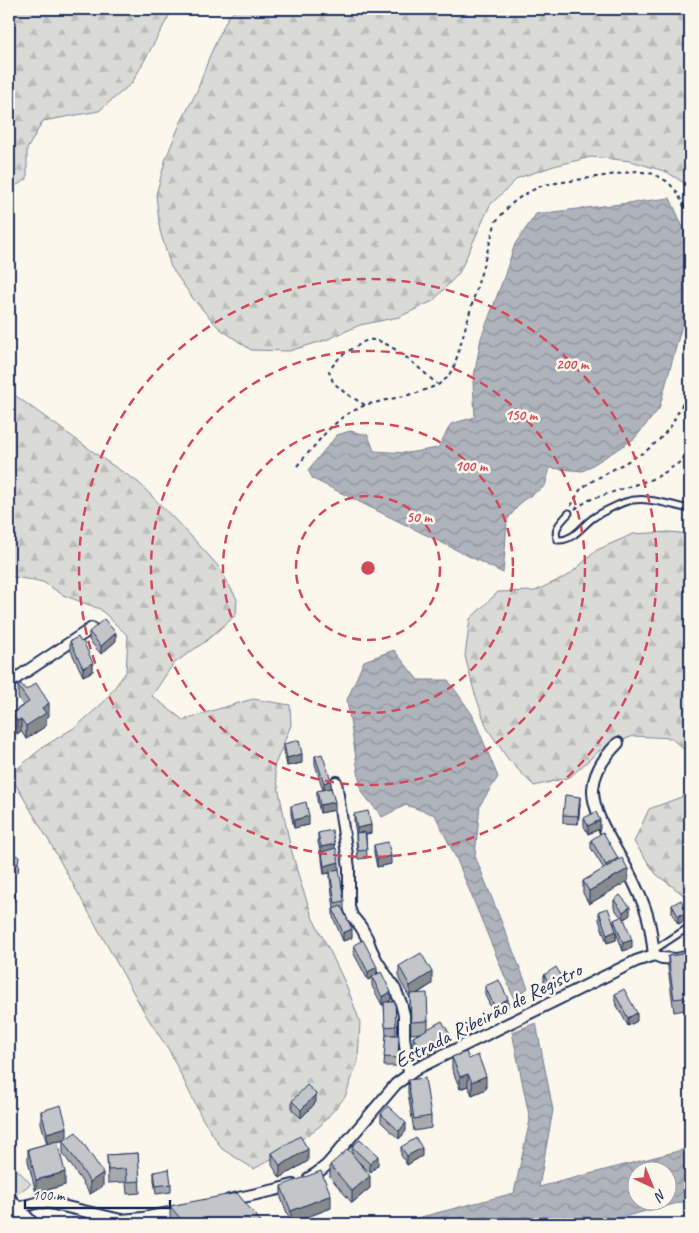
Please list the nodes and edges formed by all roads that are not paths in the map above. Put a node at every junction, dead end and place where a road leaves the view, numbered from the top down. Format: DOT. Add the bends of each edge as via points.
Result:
graph roads {
  1 [pos="690,510"];
  2 [pos="569,513"];
  3 [pos="92,628"];
  4 [pos="9,683"];
  5 [pos="618,743"];
  6 [pos="336,782"];
  7 [pos="690,925"];
  8 [pos="654,953"];
  9 [pos="690,956"];
  10 [pos="409,1074"];
  11 [pos="218,1202"];
  12 [pos="12,1204"];
  13 [pos="190,1208"];
  14 [pos="146,1221"];
  15 [pos="30,1224"];
  1 -- 2 [label="lane" via="651,501 625,502 594,517 571,538 558,540 556,529"];
  3 -- 4 [label="street"];
  5 -- 8 [label="street" via="598,770 593,788 594,802 644,905 652,931"];
  6 -- 10 [label="street" via="349,868 349,907 401,1003"];
  7 -- 8 [label="lane"];
  8 -- 9 [label="street, Estrada Ribeirão de Registro" via="662,958"];
  8 -- 10 [label="street, Estrada Ribeirão de Registro"];
  10 -- 11 [label="street, Estrada Ribeirão de Registro" via="396,1084 317,1173 290,1186"];
  12 -- 14 [label="street" via="50,1203 114,1219"];
  12 -- 15 [label="main road"];
  13 -- 14 [label="street"];
}
